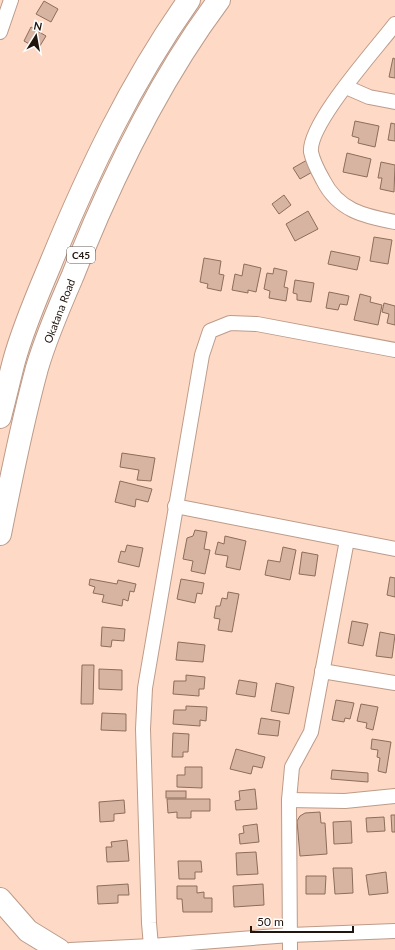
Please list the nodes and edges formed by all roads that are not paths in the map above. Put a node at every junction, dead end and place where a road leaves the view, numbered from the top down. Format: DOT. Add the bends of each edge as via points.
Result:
graph roads {
  1 [pos="11,0"];
  2 [pos="189,0"];
  3 [pos="219,0"];
  4 [pos="395,24"];
  5 [pos="0,32"];
  6 [pos="346,87"];
  7 [pos="395,102"];
  8 [pos="395,222"];
  9 [pos="395,350"];
  10 [pos="1,408"];
  11 [pos="5,480"];
  12 [pos="175,506"];
  13 [pos="0,534"];
  14 [pos="347,540"];
  15 [pos="395,549"];
  16 [pos="322,671"];
  17 [pos="395,683"];
  18 [pos="395,796"];
  19 [pos="289,800"];
  20 [pos="0,899"];
  21 [pos="395,931"];
  22 [pos="290,935"];
  23 [pos="151,948"];
  24 [pos="59,950"];
  25 [pos="70,950"];
  26 [pos="290,950"];
  1 -- 5 [label="street"];
  2 -- 10 [label="main road, C45" via="138,80 84,184 28,321"];
  3 -- 11 [label="main road, Okatana Road / C45" via="190,41 160,92 107,194 38,367"];
  4 -- 6 [label="street"];
  6 -- 7 [label="street" via="370,98"];
  6 -- 8 [label="street" via="323,116 314,134 311,151 316,168 329,192 343,206 375,218"];
  9 -- 12 [label="street" via="257,324 230,323 210,331 202,355"];
  11 -- 13 [label="main road, Okatana Road / C45"];
  12 -- 14 [label="street"];
  12 -- 23 [label="street" via="145,688 143,729"];
  14 -- 15 [label="street"];
  14 -- 16 [label="street"];
  16 -- 17 [label="street"];
  16 -- 19 [label="street" via="311,732 292,767"];
  18 -- 19 [label="street" via="345,801"];
  19 -- 22 [label="street"];
  20 -- 24 [label="main road" via="28,931"];
  21 -- 22 [label="street"];
  22 -- 23 [label="street"];
  22 -- 26 [label="street"];
  23 -- 25 [label="street"];
}
